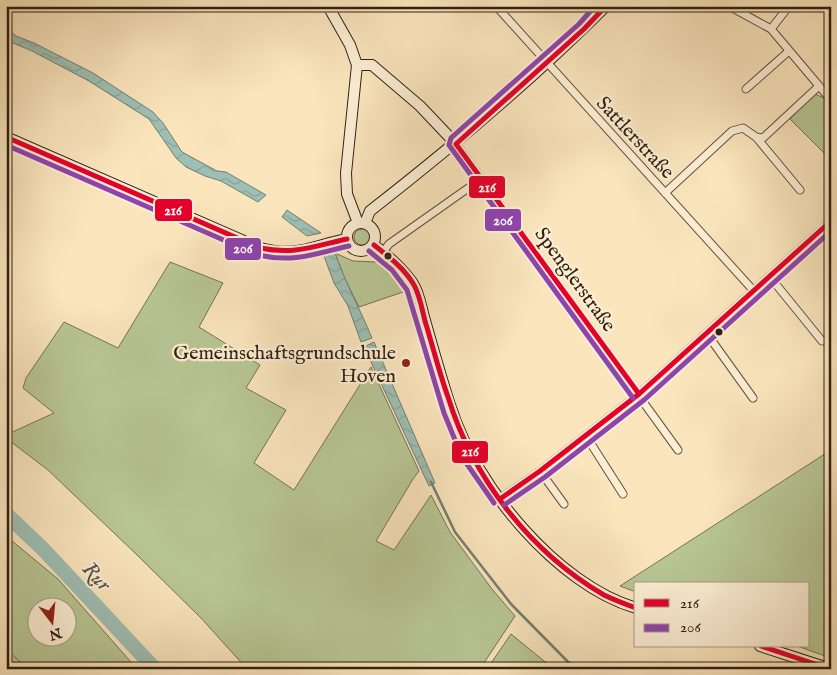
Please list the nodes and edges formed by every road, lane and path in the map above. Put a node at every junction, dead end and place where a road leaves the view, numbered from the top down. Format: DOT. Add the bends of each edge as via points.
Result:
graph roads {
  1 [pos="328,6"];
  2 [pos="496,6"];
  3 [pos="606,6"];
  4 [pos="729,6"];
  5 [pos="789,6"];
  6 [pos="771,29"];
  7 [pos="789,51"];
  8 [pos="546,63"];
  9 [pos="357,65"];
  10 [pos="819,86"];
  11 [pos="746,89"];
  12 [pos="831,100"];
  13 [pos="6,137"];
  14 [pos="756,138"];
  15 [pos="456,144"];
  16 [pos="481,179"];
  17 [pos="800,190"];
  18 [pos="665,192"];
  19 [pos="831,221"];
  20 [pos="362,223"];
  21 [pos="347,239"];
  22 [pos="374,245"];
  23 [pos="383,252"];
  24 [pos="770,276"];
  25 [pos="753,290"];
  26 [pos="707,334"];
  27 [pos="822,341"];
  28 [pos="639,394"];
  29 [pos="753,398"];
  30 [pos="586,436"];
  31 [pos="678,450"];
  32 [pos="540,471"];
  33 [pos="624,494"];
  34 [pos="500,499"];
  35 [pos="564,504"];
  36 [pos="634,607"];
  37 [pos="766,648"];
  38 [pos="831,669"];
  1 -- 9 [label="main road" via="350,45"];
  2 -- 8 [label="street, Sattlerstraße"];
  3 -- 8 [label="main road"];
  4 -- 6 [label="street"];
  5 -- 6 [label="street"];
  6 -- 7 [label="street"];
  7 -- 10 [label="street"];
  7 -- 11 [label="street"];
  8 -- 15 [label="main road"];
  8 -- 18 [label="street, Sattlerstraße"];
  9 -- 15 [label="main road, Spenglerstraße" via="372,65 420,106"];
  9 -- 20 [label="main road" via="346,173 347,194"];
  10 -- 12 [label="street"];
  10 -- 14 [label="street" via="763,138"];
  13 -- 21 [label="main road" via="260,248 299,252"];
  14 -- 17 [label="street"];
  14 -- 18 [label="street" via="743,128 732,131"];
  15 -- 16 [label="street, Spenglerstraße"];
  15 -- 20 [label="main road" via="370,212"];
  16 -- 23 [label="street" via="389,244"];
  16 -- 28 [label="street, Spenglerstraße"];
  18 -- 25 [label="street, Sattlerstraße"];
  19 -- 24 [label="street"];
  20 -- 21 [label="main road" via="350,228"];
  20 -- 22 [label="main road" via="375,232"];
  21 -- 22 [label="main road" via="357,251 366,251"];
  22 -- 23 [label="main road"];
  23 -- 34 [label="main road" via="414,286 451,410 469,453"];
  24 -- 25 [label="street"];
  24 -- 27 [label="street"];
  25 -- 26 [label="street"];
  26 -- 28 [label="street"];
  26 -- 29 [label="street"];
  28 -- 30 [label="street"];
  28 -- 31 [label="street, Spenglerstraße"];
  30 -- 32 [label="street"];
  30 -- 33 [label="street"];
  32 -- 34 [label="street"];
  32 -- 35 [label="street"];
  34 -- 36 [label="main road" via="541,547 570,573 602,594"];
  37 -- 38 [label="main road"];
}
